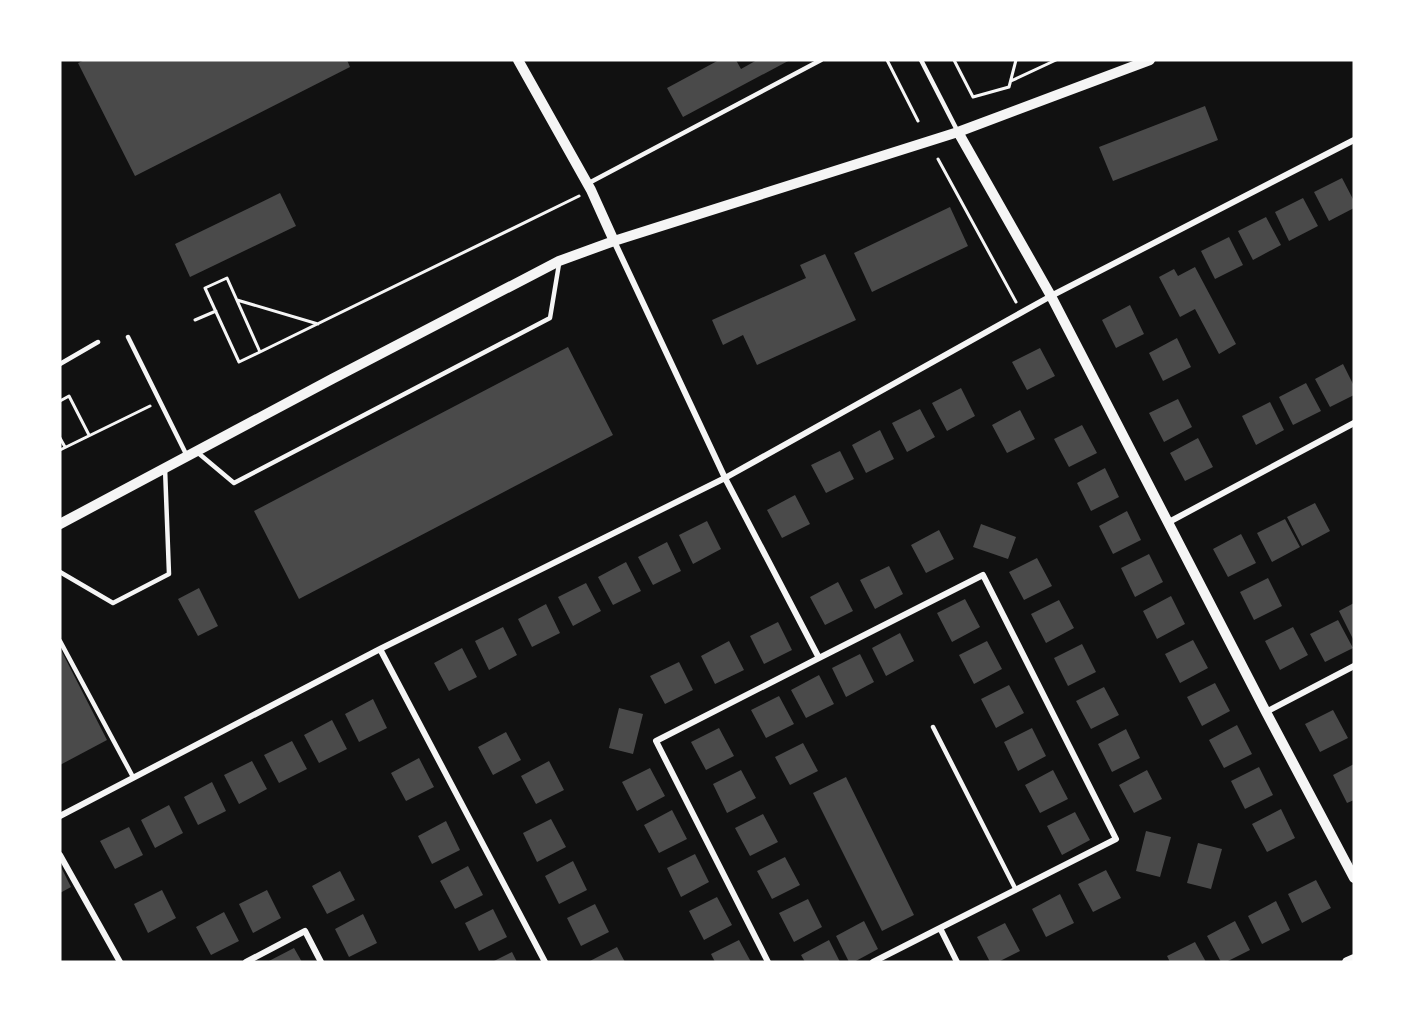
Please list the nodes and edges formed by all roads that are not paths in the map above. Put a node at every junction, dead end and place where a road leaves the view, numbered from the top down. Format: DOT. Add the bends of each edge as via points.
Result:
graph roads {
  1 [pos="518,60"];
  2 [pos="820,60"];
  3 [pos="921,60"];
  4 [pos="1150,60"];
  5 [pos="958,132"];
  6 [pos="1354,140"];
  7 [pos="589,187"];
  8 [pos="614,241"];
  9 [pos="559,261"];
  10 [pos="1051,296"];
  11 [pos="128,337"];
  12 [pos="98,342"];
  13 [pos="60,364"];
  14 [pos="1354,423"];
  15 [pos="192,454"];
  16 [pos="165,468"];
  17 [pos="724,478"];
  18 [pos="1169,522"];
  19 [pos="60,524"];
  20 [pos="60,572"];
  21 [pos="60,641"];
  22 [pos="380,649"];
  23 [pos="819,658"];
  24 [pos="1354,666"];
  25 [pos="1266,712"];
  26 [pos="933,727"];
  27 [pos="134,777"];
  28 [pos="60,816"];
  29 [pos="60,855"];
  30 [pos="1354,878"];
  31 [pos="1016,890"];
  32 [pos="940,928"];
  33 [pos="1354,959"];
  34 [pos="120,962"];
  35 [pos="246,962"];
  36 [pos="321,962"];
  37 [pos="546,962"];
  38 [pos="768,962"];
  39 [pos="873,962"];
  40 [pos="957,962"];
  41 [pos="1347,962"];
  1 -- 7 [label="street"];
  2 -- 7 [label="lane"];
  3 -- 5 [label="lane"];
  4 -- 5 [label="street"];
  5 -- 8 [label="street"];
  5 -- 10 [label="street"];
  6 -- 10 [label="street"];
  7 -- 8 [label="street"];
  8 -- 9 [label="street"];
  8 -- 17 [label="street"];
  9 -- 15 [label="street"];
  9 -- 15 [label="lane" via="550,318 540,324 234,483"];
  10 -- 17 [label="street"];
  10 -- 18 [label="street"];
  11 -- 15 [label="lane"];
  12 -- 13 [label="lane"];
  14 -- 18 [label="street"];
  15 -- 16 [label="street"];
  16 -- 19 [label="street"];
  16 -- 20 [label="lane" via="169,574 113,603"];
  17 -- 22 [label="street"];
  17 -- 23 [label="street"];
  18 -- 25 [label="street"];
  21 -- 27 [label="lane"];
  22 -- 27 [label="street"];
  22 -- 37 [label="street"];
  23 -- 31 [label="street" via="983,575 1116,839"];
  23 -- 38 [label="street" via="656,741"];
  24 -- 25 [label="street"];
  25 -- 30 [label="street"];
  26 -- 31 [label="lane"];
  27 -- 28 [label="street"];
  29 -- 34 [label="street"];
  31 -- 32 [label="street"];
  32 -- 39 [label="street"];
  32 -- 40 [label="street"];
  33 -- 41 [label="street"];
  35 -- 36 [label="street" via="305,931"];
}
